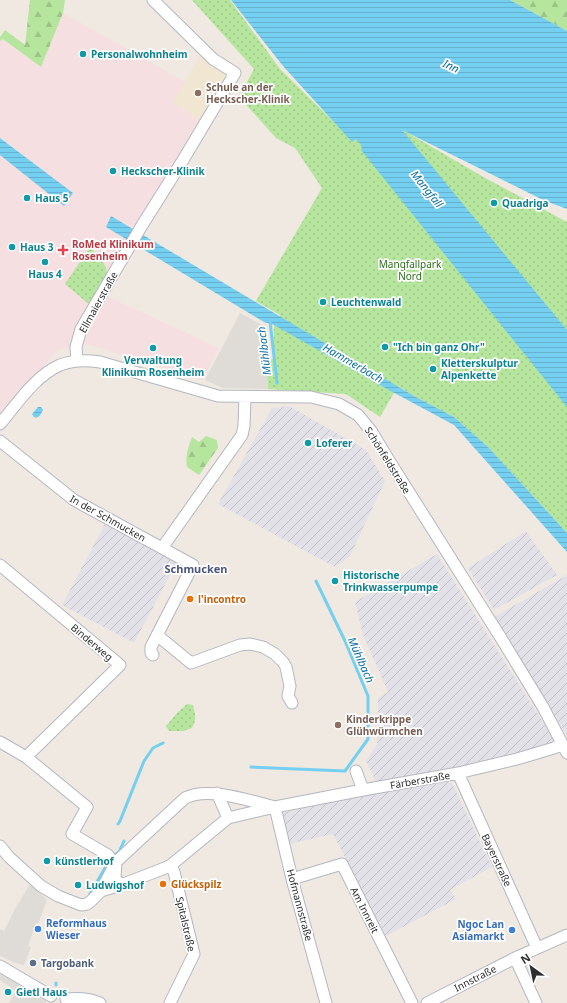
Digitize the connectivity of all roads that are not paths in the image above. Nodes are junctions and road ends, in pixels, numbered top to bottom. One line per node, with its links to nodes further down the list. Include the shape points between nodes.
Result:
1 (153, 0): 2 (street, Ellmaierstraße, via 213,60 235,73 81,330 76,347)
2 (77, 361): 3 (street, Schönfeldstraße, via 100,362 218,396); 4 (street, via 59,365 40,378)
3 (245, 397): 6 (street, via 242,435); 12 (street, Schönfeldstraße, via 311,397 339,404 367,425 501,638)
4 (0, 424)
5 (0, 441): 6 (street, In der Schmucken, via 74,500)
6 (162, 548): 8 (street, In der Schmucken, via 193,565)
7 (0, 565): 13 (street, Binderweg, via 120,665)
8 (157, 635): 9 (street, In der Schmucken, via 151,647); 10 (street, via 191,663 240,645 263,647 275,654 286,667 290,686 288,696)
9 (153, 655)
10 (292, 702)
11 (0, 742): 13 (street)
12 (565, 749): 15 (street, Färberstraße, via 554,748)
13 (26, 757): 21 (street, via 87,807 72,834)
14 (356, 771): 16 (street)
15 (458, 773): 16 (street, Färberstraße); 28 (street, Bayerstraße)
16 (363, 790): 18 (street, Färberstraße)
17 (217, 793): 18 (street, Färberstraße); 19 (street); 21 (street, Färberstraße, via 191,795 185,798)
18 (275, 807): 19 (street, Färberstraße); 24 (street, Hofmannstraße)
19 (228, 818): 23 (street, Färberstraße)
20 (0, 846): 22 (street)
21 (112, 859): 25 (street, via 115,878); 26 (street, Färberstraße)
22 (5, 860): 26 (street, Färberstraße, via 41,886 74,903 87,904)
23 (171, 865): 25 (street, Färberstraße); 34 (street, Spitalstraße, via 194,954)
24 (292, 879): 35 (street, Hofmannstraße); 36 (street, Am Innreit, via 342,864)
25 (121, 885): 26 (street, Färberstraße)
26 (101, 891)
27 (567, 935): 28 (street, Innstraße)
28 (537, 948): 29 (street, Innstraße)
29 (515, 958): 37 (street, Innstraße); 38 (street)
30 (0, 966): 31 (street)
31 (50, 1000): 32 (street, via 53,994 59,993)
32 (66, 1001): 33 (street, via 84,998)
33 (100, 1003)
34 (170, 1003)
35 (326, 1003)
36 (412, 1003)
37 (427, 1003)
38 (536, 1003)

